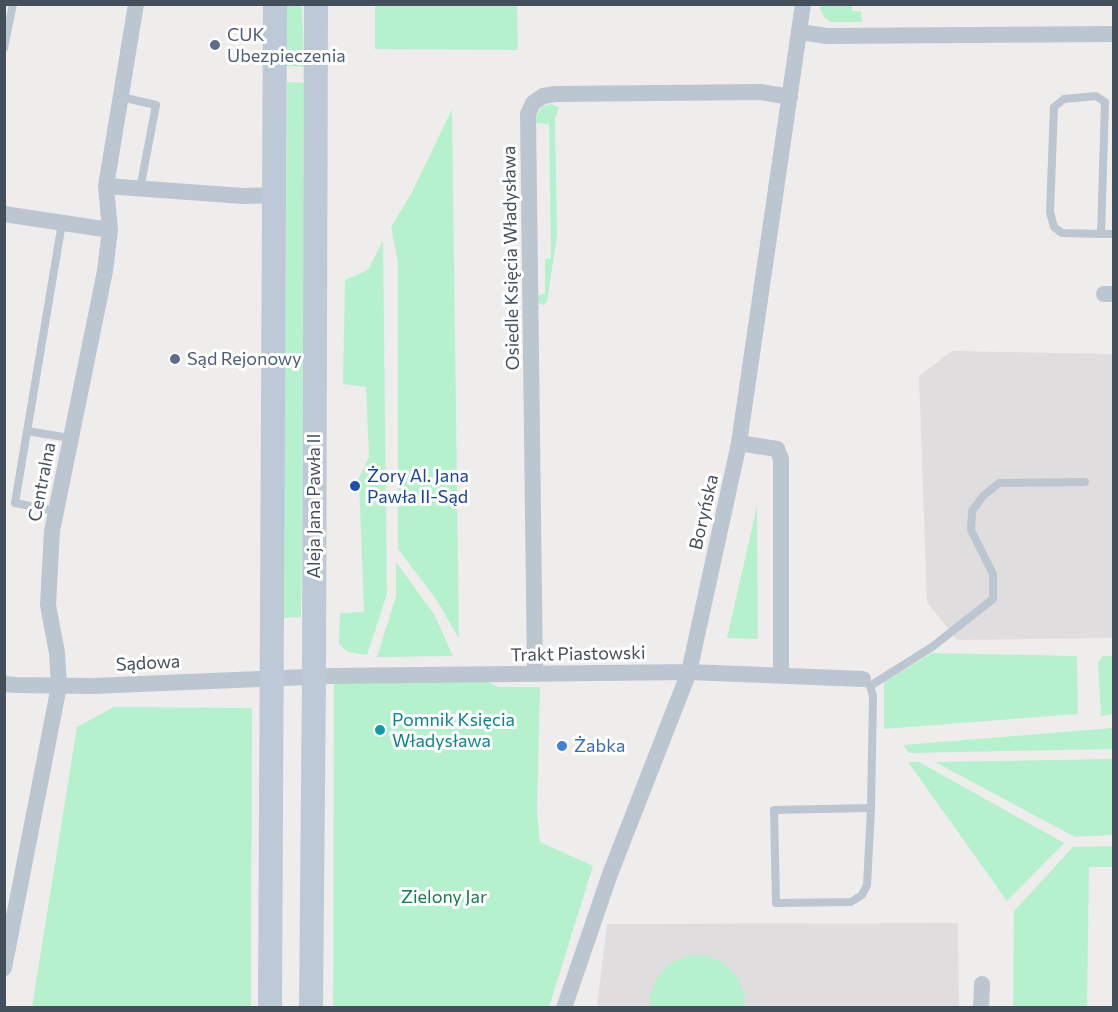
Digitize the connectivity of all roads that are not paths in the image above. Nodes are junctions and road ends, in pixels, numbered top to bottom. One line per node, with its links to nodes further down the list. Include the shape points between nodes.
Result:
1 (13, 4): 8 (lane)
2 (136, 4): 9 (street, Centralna)
3 (274, 4): 13 (street, Aleja Jana Pawła II)
4 (316, 4): 27 (street, Aleja Jana Pawła II)
5 (803, 4): 6 (street, Boryńska)
6 (800, 32): 7 (street, via 827,36); 10 (street, Boryńska)
7 (1113, 34)
8 (4, 48)
9 (121, 97): 11 (street, Centralna); 12 (lane, via 156,105)
10 (790, 97): 21 (street, Boryńska); 25 (street, Osiedle Księcia Władysława, via 761,92 555,94 533,103 528,114)
11 (106, 186): 12 (street); 16 (street, Centralna)
12 (140, 189): 13 (street)
13 (275, 195): 27 (street, Aleja Jana Pawła II)
14 (4, 214): 15 (street)
15 (62, 223): 16 (street); 19 (lane)
16 (110, 230): 20 (street, Centralna)
17 (1101, 234): 17 (lane, via 1062,233 1054,228 1050,212 1054,107 1064,99 1096,96 1105,102); 18 (lane)
18 (1113, 234)
19 (27, 431): 20 (lane); 23 (lane, via 15,503)
20 (70, 438): 23 (street, Centralna)
21 (739, 443): 24 (street, Boryńska); 26 (street, via 777,448 781,459)
22 (1085, 482): 28 (lane, via 999,483 983,496 972,511 971,530 993,574 993,599 932,647)
23 (56, 511): 30 (street, Centralna, via 48,605 57,653)
24 (689, 672): 25 (street, Trakt Piastowski); 26 (street, Trakt Piastowski); 36 (street, Boryńska, via 610,874)
25 (535, 674): 27 (street, Trakt Piastowski)
26 (781, 675): 28 (street, Trakt Piastowski)
27 (293, 678): 30 (street, Sądowa); 34 (street, Aleja Jana Pawła II); 35 (street, Aleja Jana Pawła II)
28 (867, 682): 31 (lane, via 873,696)
29 (4, 684): 30 (street, Sądowa)
30 (58, 686): 32 (street, Centralna)
31 (871, 808): 31 (lane, via 774,810 776,903 851,902 862,895 867,885)
32 (4, 968)
33 (982, 984): 37 (street)
34 (270, 1008)
35 (311, 1008)
36 (564, 1008)
37 (981, 1008)

